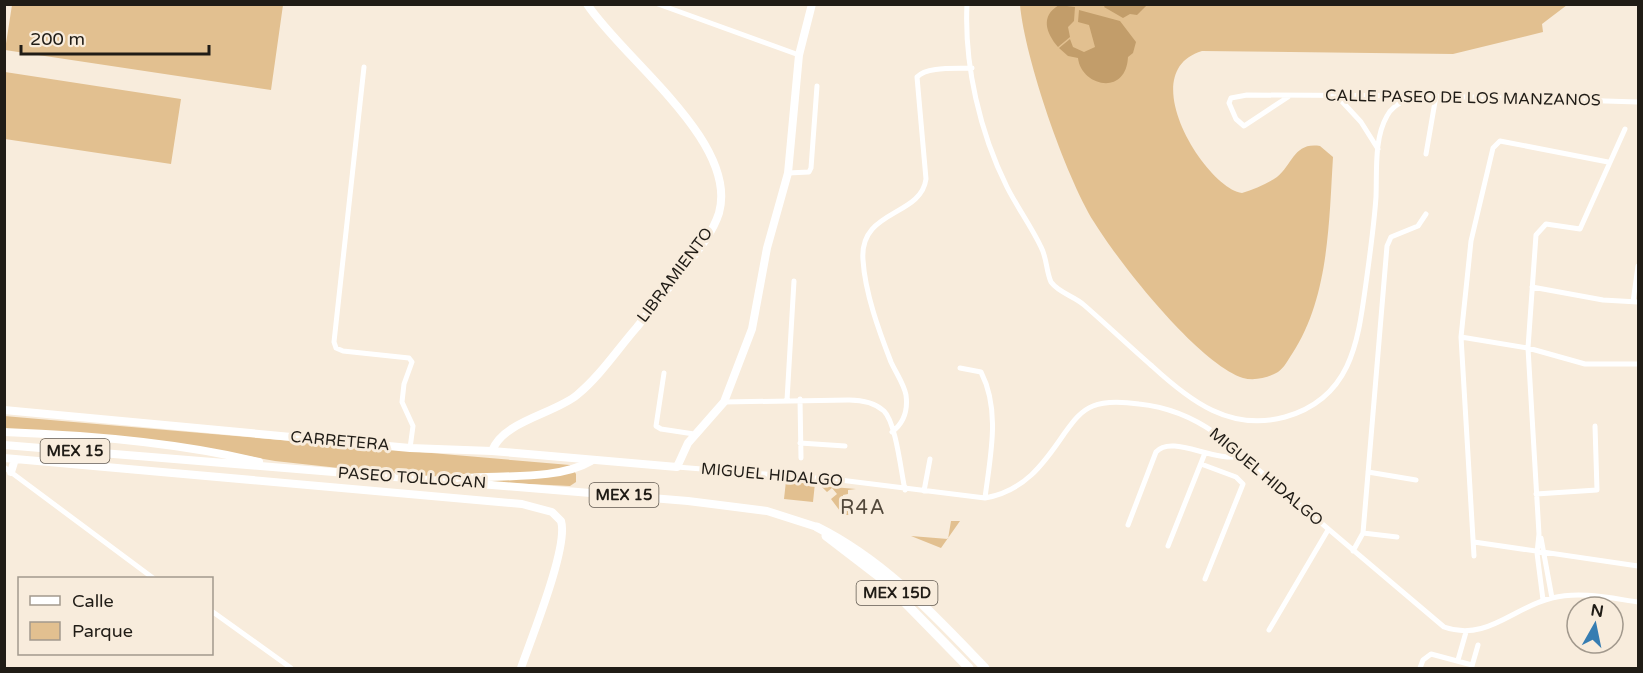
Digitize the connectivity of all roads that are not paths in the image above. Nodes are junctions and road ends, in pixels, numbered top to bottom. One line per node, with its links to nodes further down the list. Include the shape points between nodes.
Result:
1 (587, 4): 42 (main road, LIBRAMIENTO, via 712,154 721,182 719,211 704,242 592,381 564,405 529,418 496,440)
2 (658, 4): 5 (street)
3 (812, 4): 5 (main road)
4 (967, 4): 7 (street, via 966,30)
5 (799, 55): 18 (main road)
6 (364, 67): 41 (street, via 334,342 343,351 410,358 402,402 412,426)
7 (972, 68): 15 (street, via 991,147 1007,186 1042,247 1051,282 1083,304 1179,391 1212,412 1236,420 1267,420 1301,411 1338,381 1350,361 1358,338 1375,218); 36 (street, via 933,70 917,77 924,187 915,198 874,225 864,242 863,261 870,293 906,395 904,418)
8 (818, 86): 18 (street, via 811,168)
9 (1336, 96): 10 (street, CALLE PASEO DE LOS MANZANOS); 12 (street, CALLE PASEO DE LOS MANZANOS); 15 (street, via 1361,122)
10 (1411, 96): 11 (street, CALLE PASEO DE LOS MANZANOS); 15 (street, via 1388,114)
11 (1436, 96): 13 (street, CALLE PASEO DE LOS MANZANOS); 16 (street)
12 (1288, 97): 12 (street, CALLE PASEO DE LOS MANZANOS, via 1236,96 1229,103 1244,126)
13 (1638, 102)
14 (1625, 129): 17 (street)
15 (1378, 149)
16 (1426, 154)
17 (1608, 162): 22 (street, via 1580,229 1546,224 1538,230); 24 (street, via 1500,141 1493,148 1478,207)
18 (788, 173): 31 (main road, via 767,248 752,329)
19 (1426, 214): 54 (street, via 1418,226 1391,237 1387,246)
20 (1638, 266): 23 (street)
21 (794, 281): 30 (street)
22 (1532, 287): 23 (street); 25 (street)
23 (1636, 302)
24 (1461, 337): 25 (street); 67 (street)
25 (1528, 348): 26 (street, via 1585,364); 59 (street)
26 (1638, 364)
27 (960, 368): 60 (street, via 981,372 985,381 994,436)
28 (664, 373): 37 (street, via 656,426)
29 (800, 399): 30 (street); 36 (street, via 865,400 885,412); 38 (street)
30 (787, 400): 31 (street)
31 (724, 402): 37 (main road)
32 (6, 411): 41 (main road, CARRETERA)
33 (4, 426): 35 (main road)
34 (1595, 426): 59 (street, via 1597,490)
35 (9, 432): 52 (highway, via 162,445 225,454)
36 (892, 432): 57 (street)
37 (694, 434): 51 (main road, via 681,452)
38 (801, 443): 40 (street); 46 (street)
39 (4, 445): 52 (highway, PASEO TOLLOCAN / MEX 15)
40 (845, 446)
41 (410, 448): 42 (main road, CARRETERA)
42 (492, 451): 49 (main road, CARRETERA)
43 (1205, 453): 44 (street, via 1228,459); 50 (street); 61 (street, via 1170,444 1161,447)
44 (1242, 456): 60 (street, MIGUEL HIDALGO, via 1203,424 1175,411 1129,403 1096,404 1074,421 1037,472 1011,491); 63 (street, MIGUEL HIDALGO)
45 (4, 458): 47 (main road)
46 (801, 458)
47 (15, 459): 53 (main road); 86 (main road, via 522,504 552,512 563,525 561,543)
48 (930, 459): 58 (street)
49 (591, 461): 51 (main road, CARRETERA); 55 (highway, via 562,472)
50 (1200, 464): 68 (street); 75 (street, via 1236,477 1243,484)
51 (677, 467): 57 (street, MIGUEL HIDALGO, via 840,480)
52 (280, 468): 55 (highway, PASEO TOLLOCAN / MEX 15)
53 (8, 470): 74 (street)
54 (1368, 472): 56 (street); 64 (street)
55 (429, 480): 62 (highway, PASEO TOLLOCAN / MEX 15, via 748,508)
56 (1416, 480)
57 (905, 490): 58 (street, MIGUEL HIDALGO)
58 (924, 491): 60 (street, MIGUEL HIDALGO)
59 (1536, 494): 65 (street)
60 (985, 498)
61 (1128, 525)
62 (817, 528): 87 (highway, MEX 15D, via 882,579); 88 (highway, MEX 15, via 860,551 902,583)
63 (1328, 530): 69 (street, MIGUEL HIDALGO); 80 (street)
64 (1363, 533): 66 (street); 69 (street)
65 (1539, 534): 70 (street); 71 (street)
66 (1397, 537)
67 (1474, 542): 70 (street); 72 (street)
68 (1168, 546)
69 (1353, 551): 81 (street, MIGUEL HIDALGO, via 1444,627)
70 (1537, 553): 71 (street); 77 (street)
71 (1545, 554): 73 (street); 76 (street)
72 (1474, 556)
73 (1638, 566)
74 (150, 577)
75 (1205, 579)
76 (1552, 598): 77 (street); 78 (street, via 1568,595)
77 (1543, 600): 81 (street, via 1494,626)
78 (1638, 602)
79 (213, 612): 85 (street)
80 (1269, 630)
81 (1466, 632): 83 (street)
82 (1478, 645): 84 (street)
83 (1458, 660): 84 (street); 89 (street, via 1431,654)
84 (1472, 667)
85 (291, 669)
86 (522, 669)
87 (969, 669)
88 (985, 669)
89 (1420, 669)

